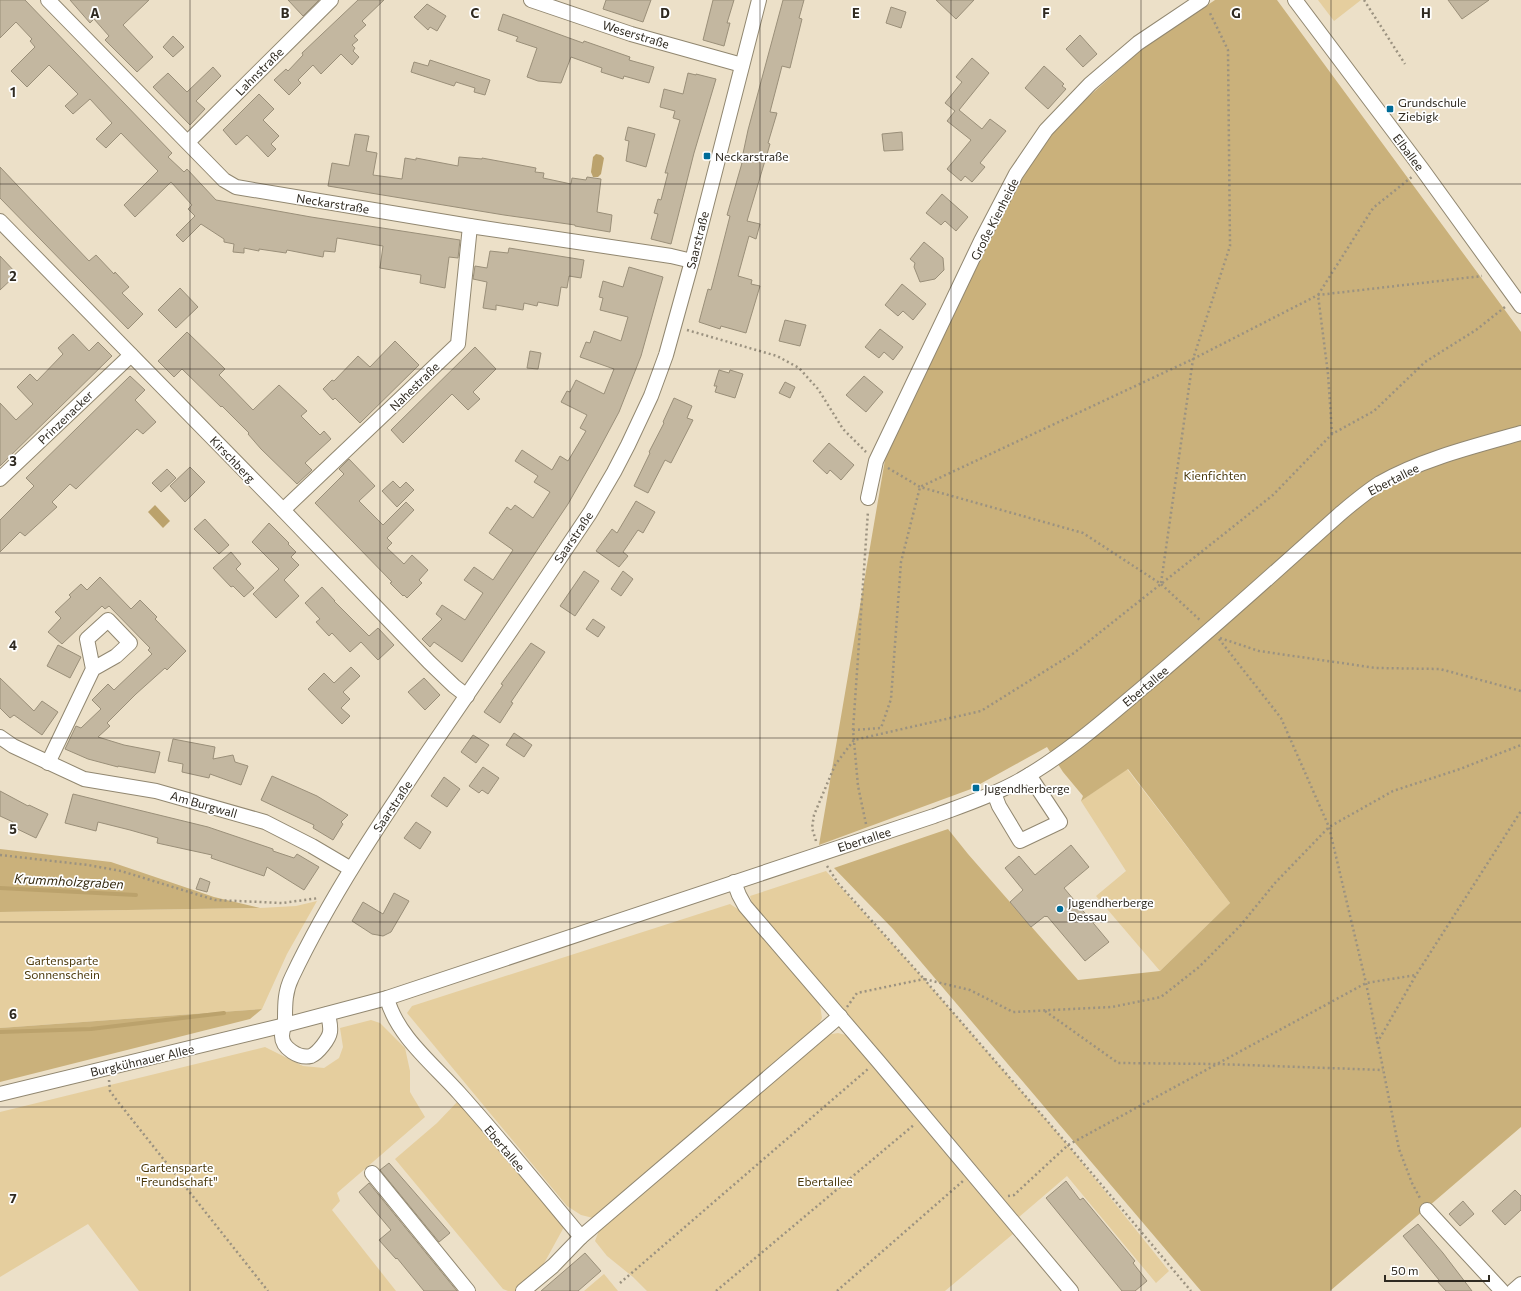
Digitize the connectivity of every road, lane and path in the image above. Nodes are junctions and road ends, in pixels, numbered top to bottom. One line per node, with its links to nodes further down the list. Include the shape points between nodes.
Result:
1 (48, 0): 10 (street, Neckarstraße)
2 (331, 0): 10 (street, Lahnstraße)
3 (531, 0): 9 (street, Weserstraße, via 631,34)
4 (759, 0): 9 (street, Saarstraße)
5 (1295, 0): 11 (street, Elballee)
6 (1364, 0): 8 (path)
7 (1204, 3): 20 (path, via 1228,50 1230,246); 23 (street, Große Kienheide, via 1132,48 1090,84 1046,130 1016,174 981,241)
8 (1405, 64)
9 (742, 65): 14 (street, Saarstraße)
10 (188, 142): 13 (street, Neckarstraße, via 224,180 236,187)
11 (1422, 169): 15 (street, Elballee); 16 (path, via 1373,208)
12 (0, 221): 19 (street, Kirschberg)
13 (470, 226): 14 (street, Neckarstraße); 27 (street, Nahestraße, via 458,344)
14 (692, 261): 18 (street, Saarstraße)
15 (1498, 274): 16 (path); 17 (street, Elballee)
16 (1318, 294): 20 (path); 22 (path)
17 (1518, 302): 22 (path, via 1425,362 1374,411)
18 (674, 326): 23 (path, via 777,356 799,368 818,389 843,429); 33 (street, Saarstraße, via 651,396 614,472 590,513)
19 (131, 354): 24 (street, Prinzenacker); 27 (street, Kirschberg)
20 (1193, 359): 25 (path); 28 (path)
21 (1521, 433): 30 (street, Ebertallee, via 1426,462 1375,486 1340,513)
22 (1332, 434): 28 (path, via 1273,495)
23 (876, 461): 25 (path); 26 (street, Große Kienheide)
24 (0, 479)
25 (920, 487): 28 (path, via 1083,533); 34 (path, via 901,562 892,699 881,728)
26 (868, 498): 34 (path)
27 (283, 510): 33 (street, Kirschberg, via 429,662)
28 (1161, 584): 30 (path); 36 (path, via 1074,653 981,711)
29 (1225, 633): 30 (path)
30 (1214, 637): 32 (path, via 1259,651 1376,668 1440,669); 39 (street, Ebertallee, via 1058,756); 42 (path, via 1281,718)
31 (93, 669): 38 (street)
32 (1521, 691)
33 (467, 696): 47 (street, Saarstraße)
34 (853, 730): 36 (path)
35 (0, 736): 38 (street, Am Burgwall, via 13,746)
36 (854, 740): 43 (path, via 858,786); 45 (path, via 835,765 814,815 812,828)
37 (1521, 745): 42 (path, via 1393,791)
38 (48, 763): 47 (street, Am Burgwall, via 84,779 156,791 265,822 292,834)
39 (1029, 775): 40 (street, Ebertallee); 40 (street, via 1060,822 1020,842)
40 (994, 793): 43 (street, Ebertallee)
41 (1521, 811): 50 (path)
42 (1329, 827): 52 (path); 54 (path, via 1275,883 1235,931 1199,967 1161,997 1112,1007)
43 (870, 837): 45 (street, Ebertallee)
44 (0, 855): 49 (path, via 121,871 215,900 282,903 319,897)
45 (824, 860): 46 (path); 48 (street, Ebertallee); 51 (path, via 838,883)
46 (833, 864)
47 (351, 869): 49 (street, Saarstraße)
48 (734, 882): 53 (street, Ebertallee); 56 (street, via 745,906)
49 (331, 902): 57 (street, Saarstraße, via 289,983 285,999)
50 (1416, 975): 52 (path); 58 (path)
51 (924, 979): 54 (path, via 970,990 1013,1012); 56 (path, via 858,993); 65 (path)
52 (1366, 983): 58 (path); 60 (path)
53 (387, 998): 55 (street, Ebertallee); 70 (street, Ebertallee, via 399,1026)
54 (1045, 1011): 60 (path, via 1118,1063)
55 (328, 1014): 57 (street, Ebertallee); 57 (street, Saarstraße, via 329,1036 310,1056 294,1053 286,1046 282,1036)
56 (840, 1016): 59 (street); 70 (street)
57 (285, 1026): 62 (street, Burgkühnauer Allee)
58 (1377, 1043): 61 (path)
59 (878, 1061): 64 (street); 71 (path)
60 (1217, 1064): 61 (path); 65 (path)
61 (1383, 1070): 69 (path, via 1399,1149 1412,1183)
62 (110, 1075): 63 (street, Burgkühnauer Allee); 73 (path, via 110,1091 115,1098)
63 (0, 1094)
64 (925, 1116): 67 (street); 76 (path)
65 (1068, 1144): 68 (path, via 1014,1195); 79 (path)
66 (372, 1173): 74 (street)
67 (972, 1173): 68 (street); 77 (path)
68 (995, 1201): 78 (street)
69 (1427, 1210): 80 (street)
70 (581, 1237): 75 (street)
71 (620, 1283)
72 (1521, 1284): 81 (street)
73 (268, 1291)
74 (468, 1291)
75 (524, 1291)
76 (716, 1291)
77 (837, 1291)
78 (1071, 1291)
79 (1191, 1291)
80 (1502, 1291)
81 (1513, 1291)

